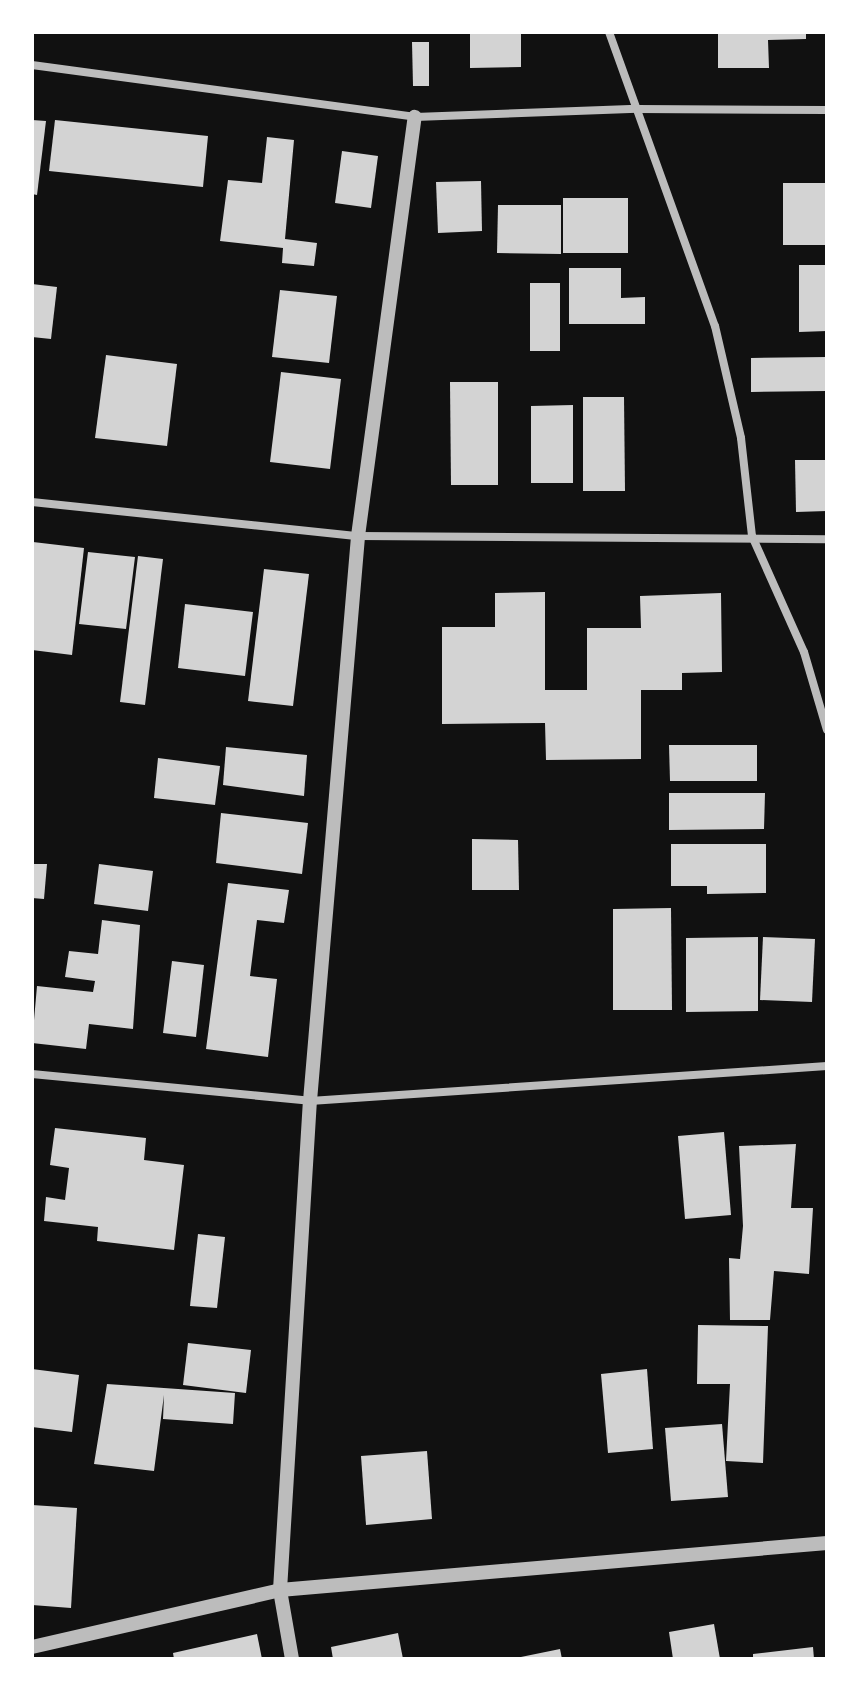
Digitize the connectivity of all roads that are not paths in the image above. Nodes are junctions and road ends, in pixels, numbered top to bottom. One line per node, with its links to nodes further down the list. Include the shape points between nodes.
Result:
1 (609, 32): 3 (street)
2 (32, 65): 5 (street)
3 (637, 109): 4 (street); 5 (street); 8 (street, via 715,326 741,438)
4 (827, 110)
5 (415, 117): 7 (street)
6 (32, 502): 7 (street)
7 (358, 536): 8 (street); 13 (street)
8 (752, 536): 9 (street); 10 (street, via 804,652)
9 (827, 539)
10 (827, 730)
11 (827, 1066): 13 (street)
12 (32, 1074): 13 (street)
13 (310, 1101): 15 (street)
14 (827, 1543): 15 (street)
15 (280, 1590): 16 (street); 17 (street)
16 (32, 1647)
17 (292, 1659)

